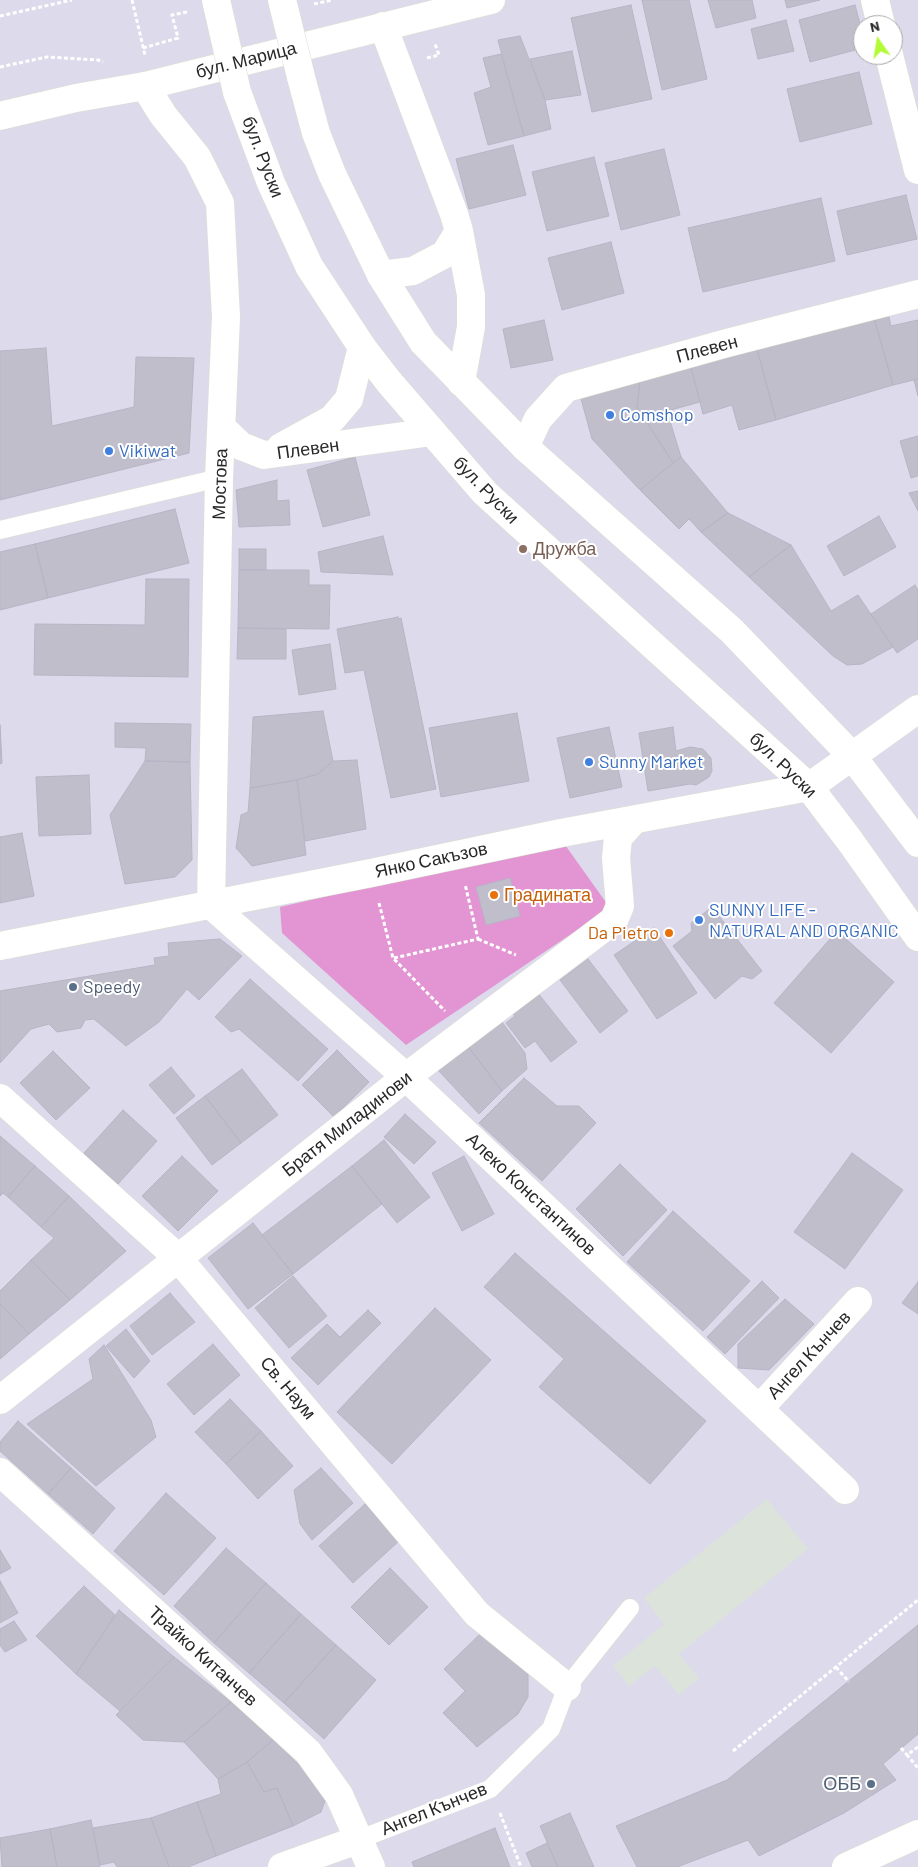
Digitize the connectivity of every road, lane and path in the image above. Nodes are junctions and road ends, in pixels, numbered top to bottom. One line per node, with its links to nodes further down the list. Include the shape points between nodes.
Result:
1 (72, 0): 11 (path)
2 (132, 0): 9 (path, via 143,48 178,38 172,15)
3 (216, 0): 22 (street, бул. Руски, bridge, via 238,92 272,183 309,266)
4 (282, 0): 20 (street, bridge, via 316,133 332,174)
5 (332, 0): 8 (path)
6 (491, 0): 12 (street, бул. Марица)
7 (875, 0): 10 (street)
8 (313, 4)
9 (190, 11)
10 (879, 15)
11 (0, 16)
12 (383, 26): 16 (street, бул. Марица); 19 (street)
13 (107, 64): 15 (path, via 98,60 46,57)
14 (892, 65): 18 (street)
15 (0, 67)
16 (145, 86): 17 (street, бул. Марица); 24 (street, Мостова, via 196,157 220,203 226,316)
17 (0, 116)
18 (918, 170)
19 (458, 231): 20 (street, via 445,254 414,271); 23 (street, via 471,295 471,327)
20 (381, 275): 23 (street, via 424,342)
21 (918, 294): 26 (street, Плевен, via 566,388 538,419)
22 (362, 347): 25 (street, бул. Руски); 27 (street, via 350,399 332,419)
23 (461, 382): 26 (street)
24 (222, 428): 27 (street, Плевен, via 241,446); 28 (street, Мостова)
25 (432, 432): 27 (street, Плевен); 32 (street, бул. Руски, via 484,493)
26 (525, 447): 31 (street, via 732,631)
27 (264, 455)
28 (219, 478): 29 (lane); 37 (street, Мостова)
29 (0, 530)
30 (918, 709): 31 (street, Янко Сакъзов)
31 (852, 756): 32 (street, Янко Сакъзов); 34 (street)
32 (809, 787): 33 (street, Янко Сакъзов); 38 (street, бул. Руски)
33 (634, 820): 35 (street, Янко Сакъзов); 42 (street, Братя Миладинови, via 618,838 616,858 620,906 614,920)
34 (918, 843)
35 (458, 854): 36 (street, Янко Сакъзов); 39 (path)
36 (371, 873): 37 (street, Янко Сакъзов); 41 (path)
37 (211, 905): 40 (street, Янко Сакъзов); 44 (street, Алеко Константинов)
38 (918, 937)
39 (478, 939): 41 (path); 42 (path)
40 (0, 946)
41 (393, 958): 43 (path)
42 (550, 968): 43 (street, Братя Миладинови)
43 (466, 1032): 44 (street, Братя Миладинови)
44 (406, 1077): 46 (street, Братя Миладинови); 49 (street, Алеко Константинов)
45 (0, 1098): 46 (street, Св. Наум)
46 (177, 1257): 48 (street, Братя Миладинови); 56 (street, Св. Наум, via 477,1614)
47 (858, 1301): 49 (street, Ангел Кънчев)
48 (0, 1400)
49 (759, 1409): 51 (street, Алеко Константинов)
50 (0, 1472): 64 (street, Трайко Китанчев, via 308,1752 339,1795)
51 (845, 1490)
52 (918, 1600): 54 (path)
53 (630, 1608): 56 (lane, Ангел Кънчев)
54 (836, 1667): 55 (path); 59 (path)
55 (849, 1682)
56 (567, 1687): 62 (lane, Ангел Кънчев, via 551,1729)
57 (918, 1747): 60 (path)
58 (901, 1748): 60 (path)
59 (733, 1751)
60 (907, 1755): 61 (path)
61 (918, 1768)
62 (490, 1789): 64 (lane, Ангел Кънчев); 67 (path)
63 (918, 1834): 68 (street)
64 (360, 1838): 65 (street); 66 (street, Трайко Китанчев)
65 (282, 1867)
66 (372, 1867)
67 (522, 1867)
68 (846, 1867)

